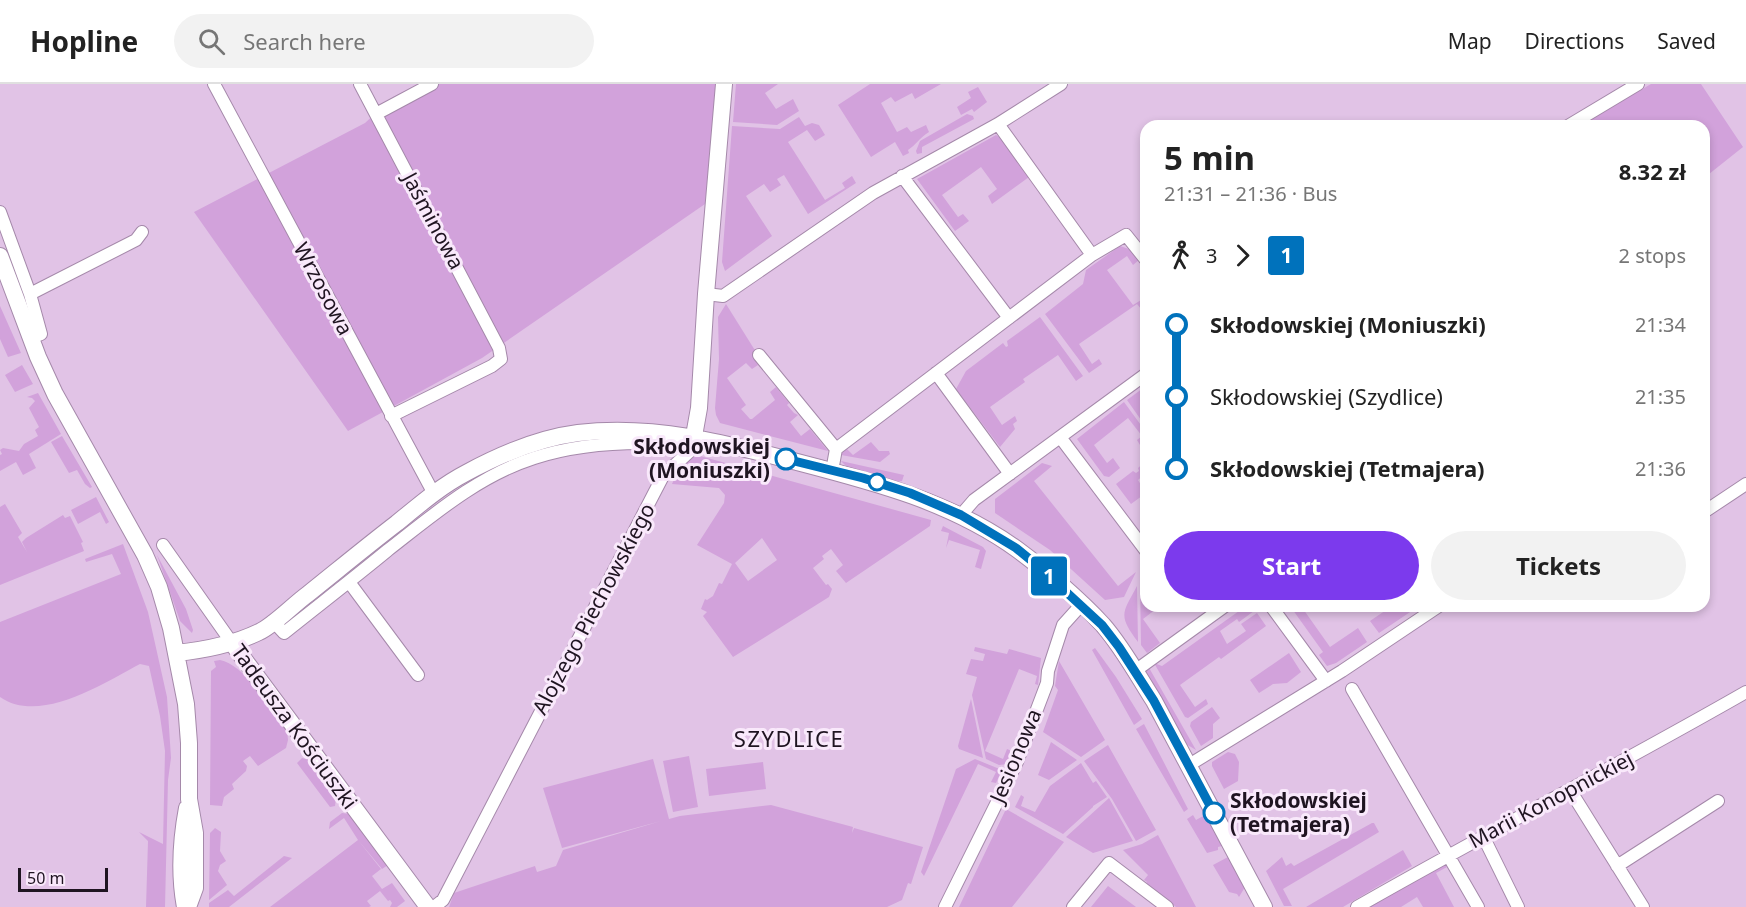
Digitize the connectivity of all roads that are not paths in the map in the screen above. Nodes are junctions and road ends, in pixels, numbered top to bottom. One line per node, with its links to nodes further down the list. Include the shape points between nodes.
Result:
1 (214, 84): 23 (street, Wrzosowa)
2 (360, 84): 7 (street, Jaśminowa)
3 (432, 84): 7 (street)
4 (724, 84): 17 (street, Alojzego Piechowskiego)
5 (1061, 84): 9 (street)
6 (1638, 84): 8 (street)
7 (376, 114): 23 (street, Jaśminowa, via 499,348 501,359)
8 (1578, 120)
9 (998, 124): 10 (street); 15 (street)
10 (902, 176): 17 (street, via 723,296); 18 (street)
11 (0, 212): 16 (street)
12 (142, 232): 16 (street, via 136,240)
13 (1140, 252): 15 (street, via 1126,235)
14 (0, 255): 19 (street)
15 (1092, 255): 18 (street)
16 (30, 294): 19 (street, via 41,334)
17 (706, 294): 24 (street, Alojzego Piechowskiego)
18 (1009, 318): 21 (street)
19 (30, 338): 44 (street, via 56,394 145,555 159,586)
20 (759, 355): 27 (street)
21 (936, 373): 27 (street); 30 (street)
22 (1140, 378): 25 (street)
23 (391, 416): 32 (street, Wrzosowa)
24 (694, 436): 28 (street, via 623,431 577,433 529,445); 29 (street); 58 (street, Alojzego Piechowskiego, via 690,451 663,476 443,900)
25 (1060, 437): 30 (street); 35 (street)
26 (642, 443): 28 (street, via 567,450)
27 (836, 448): 29 (street)
28 (490, 469): 32 (street, via 465,473); 37 (street)
29 (832, 471): 34 (street, via 910,493)
30 (1010, 474): 34 (street, via 974,500)
31 (1746, 484): 33 (street)
32 (434, 494): 42 (street)
33 (1710, 508)
34 (961, 515): 38 (street, via 1016,548)
35 (1140, 543)
36 (163, 545): 43 (street, Tadeusza Kościuszki)
37 (349, 582): 42 (street, via 284,633); 46 (street)
38 (1081, 604): 45 (street, via 1102,625); 59 (street, Jesionowa, via 1063,625 1047,683 1017,762)
39 (1217, 612): 45 (street)
40 (1275, 612): 47 (street)
41 (1430, 612): 47 (street)
42 (273, 621): 43 (street, via 260,632)
43 (232, 643): 44 (street); 57 (street, Tadeusza Kościuszki)
44 (176, 652): 56 (street, via 186,704 189,799 195,833 195,888)
45 (1135, 671): 50 (street)
46 (418, 675)
47 (1326, 681): 50 (street)
48 (1352, 689): 54 (street)
49 (1746, 692): 51 (street, Marii Konopnickiej)
50 (1189, 765): 62 (street)
51 (1570, 790): 53 (street, Marii Konopnickiej); 55 (street)
52 (1718, 801): 55 (street)
53 (1483, 836): 54 (street, Marii Konopnickiej); 65 (street)
54 (1449, 854): 63 (street, Marii Konopnickiej); 64 (street)
55 (1617, 866): 66 (street)
56 (187, 907)
57 (428, 907)
58 (434, 907)
59 (945, 907)
60 (1073, 907): 61 (street, via 1109,863)
61 (1167, 907)
62 (1264, 907)
63 (1357, 907)
64 (1478, 907)
65 (1518, 907)
66 (1643, 907)

